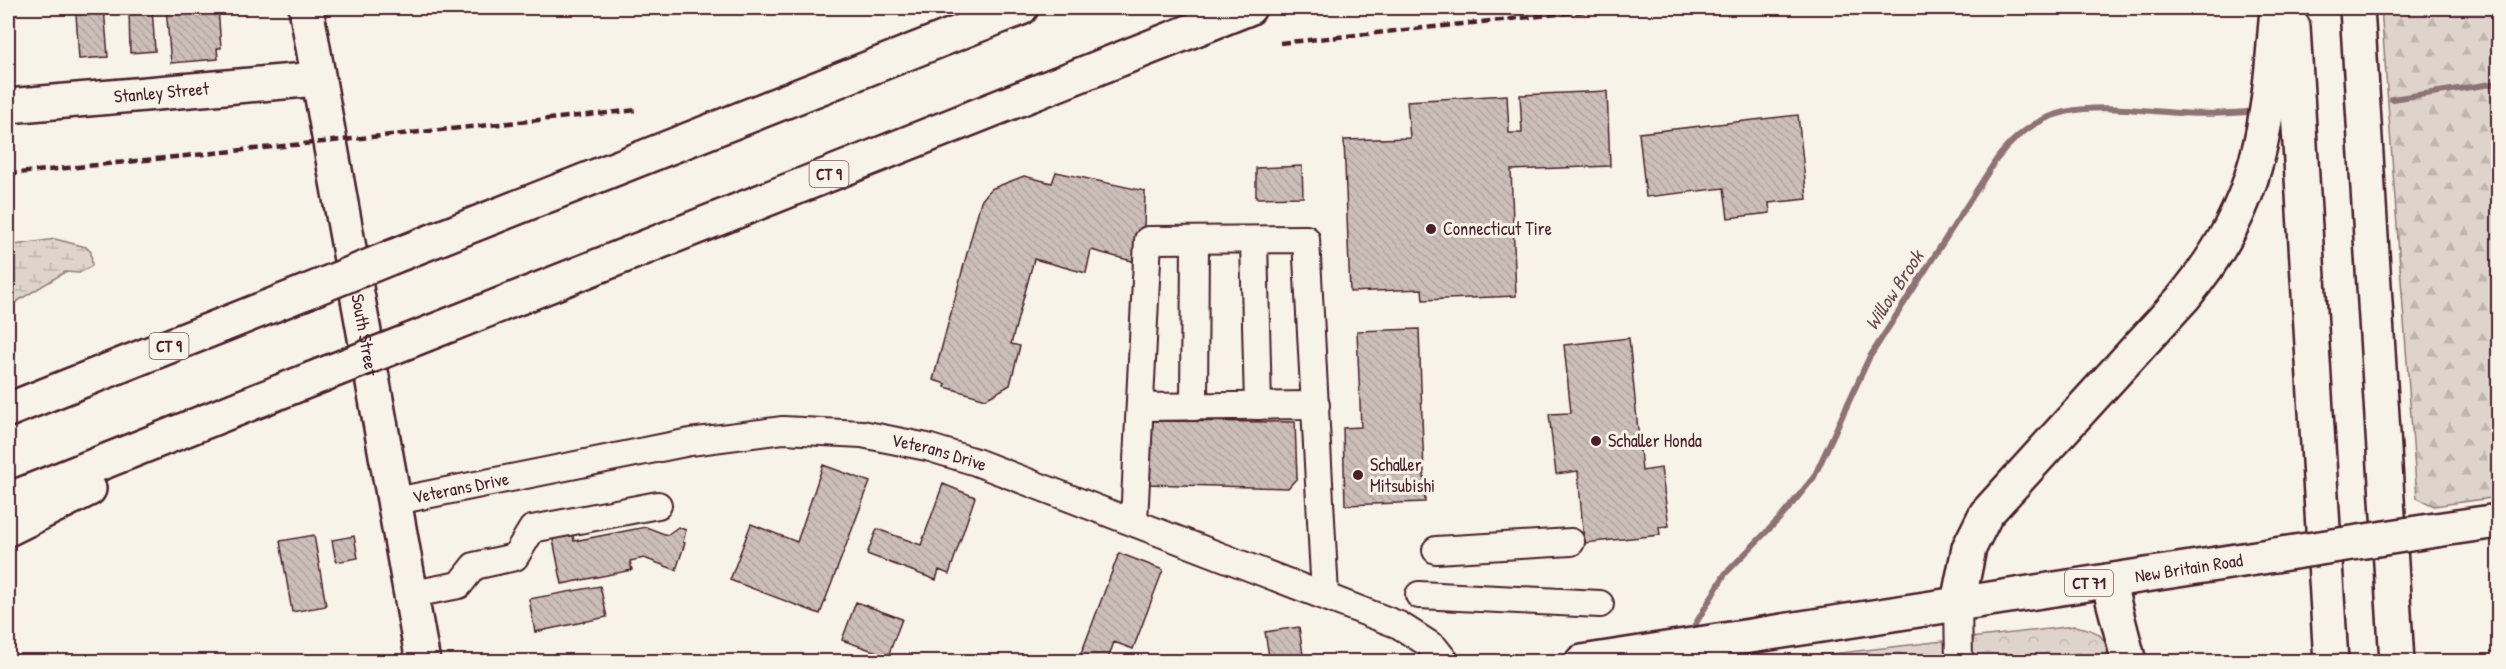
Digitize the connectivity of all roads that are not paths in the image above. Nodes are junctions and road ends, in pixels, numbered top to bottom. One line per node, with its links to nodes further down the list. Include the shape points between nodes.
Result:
1 (306, 8): 7 (main road, South Street)
2 (1021, 8): 15 (main road, CT 9, bridge)
3 (1249, 8): 16 (main road, CT 9, bridge)
4 (2277, 8): 29 (main road, via 2264,139 2248,190 2224,242 2184,297 1986,514 1969,548)
5 (2292, 8): 36 (main road)
6 (2357, 8): 37 (main road)
7 (317, 79): 8 (main road, Stanley Street); 18 (main road, South Street)
8 (8, 106)
9 (1195, 240): 10 (street); 12 (street); 14 (street, via 1148,240)
10 (1254, 241): 11 (street, via 1306,239); 13 (street)
11 (1316, 405): 13 (street); 27 (street)
12 (1194, 406): 13 (street); 14 (street)
13 (1258, 406)
14 (1141, 407): 20 (street)
15 (8, 410)
16 (186, 429): 17 (main road, CT 9); 22 (main road, via 121,473)
17 (8, 500)
18 (396, 501): 20 (street, Veterans Drive, via 726,436 783,430 825,431 927,447); 26 (main road, South Street)
19 (658, 506): 26 (street, via 532,529 515,557 474,566 459,585)
20 (1134, 521): 27 (street, Veterans Drive)
21 (2499, 521): 25 (main road, New Britain Road / CT 71, bridge)
22 (8, 529)
23 (1570, 542): 24 (street)
24 (1436, 549)
25 (2108, 580): 29 (main road, New Britain Road / CT 71); 35 (main road)
26 (412, 594): 31 (main road, South Street)
27 (1325, 595): 32 (street, Veterans Drive, via 1419,636)
28 (1419, 595): 30 (street)
29 (1958, 603): 33 (main road, New Britain Road / CT 71); 34 (street)
30 (1600, 604)
31 (423, 662)
32 (1446, 662)
33 (1582, 662)
34 (1959, 662)
35 (2129, 662)
36 (2331, 662)
37 (2397, 662)

